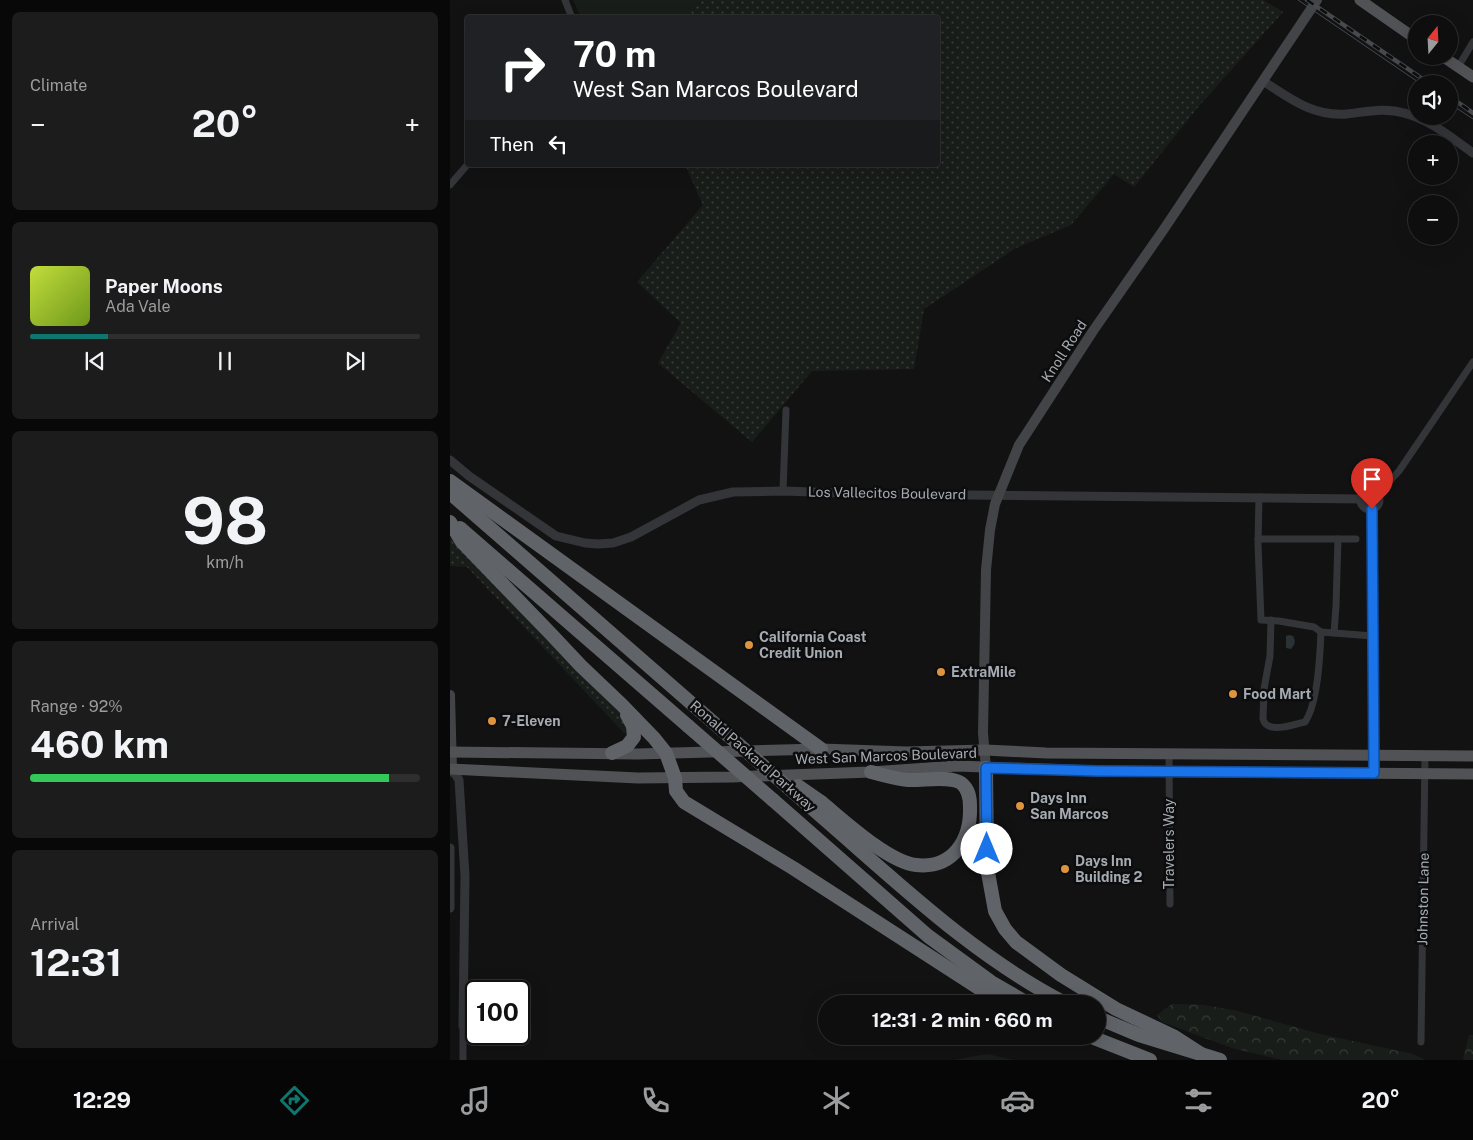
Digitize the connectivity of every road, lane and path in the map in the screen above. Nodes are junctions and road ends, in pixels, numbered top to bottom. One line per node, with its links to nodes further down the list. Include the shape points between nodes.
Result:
1 (564, 0): 4 (street)
2 (1317, 0): 10 (main road, Knoll Road)
3 (1360, 0): 5 (main road)
4 (571, 15)
5 (1408, 33)
6 (1473, 42): 8 (street)
7 (1455, 65): 8 (main road)
8 (1458, 67): 9 (main road)
9 (1473, 77)
10 (1263, 81): 11 (street, via 1302,106 1328,114 1380,109 1403,112 1439,130); 20 (main road, Knoll Road, via 1019,445)
11 (1473, 153)
12 (465, 167): 13 (street)
13 (450, 185)
14 (1473, 362): 21 (street, via 1400,471)
15 (786, 410): 18 (street)
16 (450, 460): 18 (street, Los Vallecitos Boulevard, via 556,536 585,543 613,542 631,537 698,500 716,495)
17 (450, 481): 35 (highway)
18 (783, 491): 20 (street, Los Vallecitos Boulevard)
19 (450, 493): 54 (highway, Ronald Packard Parkway, bridge, via 722,730)
20 (998, 494): 22 (street, Los Vallecitos Boulevard); 36 (main road, Knoll Road, via 986,570)
21 (1377, 495): 23 (street, via 1368,491); 24 (street, via 1378,505)
22 (1259, 497): 23 (street, Los Vallecitos Boulevard); 26 (street)
23 (1361, 499): 24 (street, via 1363,507)
24 (1372, 509): 32 (street)
25 (450, 521): 34 (highway, via 462,542); 59 (highway, Ronald Packard Parkway, bridge, via 928,936)
26 (1258, 539): 27 (street); 29 (street, via 1261,620)
27 (1338, 539): 28 (street); 31 (street)
28 (1356, 539)
29 (1271, 620): 30 (street, via 1314,627); 30 (street, via 1263,719 1268,727 1305,722 1312,713)
30 (1322, 632): 31 (street)
31 (1334, 633): 32 (street)
32 (1373, 636): 42 (street)
33 (450, 695): 37 (main road)
34 (622, 705): 38 (highway, via 633,726 634,737 627,746); 39 (highway)
35 (821, 749): 36 (main road, West San Marcos Boulevard); 39 (main road, West San Marcos Boulevard)
36 (984, 750): 40 (main road, West San Marcos Boulevard); 45 (main road, Knoll Road)
37 (451, 752): 38 (main road, West San Marcos Boulevard); 47 (main road)
38 (612, 753): 39 (main road, West San Marcos Boulevard)
39 (666, 753): 53 (highway)
40 (1071, 753): 41 (main road, West San Marcos Boulevard); 46 (main road, via 1041,762)
41 (1169, 753): 42 (main road, West San Marcos Boulevard); 48 (street, Travelers Way)
42 (1374, 756): 43 (main road, West San Marcos Boulevard); 50 (street)
43 (1425, 756): 44 (main road, West San Marcos Boulevard); 51 (street, Johnston Lane)
44 (1473, 756)
45 (986, 768): 46 (main road, West San Marcos Boulevard); 49 (main road, West San Marcos Boulevard, via 957,766); 65 (highway, via 987,867 995,910 1005,929 1016,942 1068,980)
46 (1038, 769): 48 (main road, West San Marcos Boulevard)
47 (451, 770): 53 (main road, West San Marcos Boulevard); 62 (street, via 459,780 465,876)
48 (1169, 771): 50 (main road, West San Marcos Boulevard); 56 (street, Travelers Way)
49 (871, 772): 53 (main road, West San Marcos Boulevard); 54 (highway, via 907,780 950,779 961,783 970,795 970,823 964,841 938,864 914,865 892,856)
50 (1374, 773): 51 (main road, West San Marcos Boulevard)
51 (1425, 774): 52 (main road, West San Marcos Boulevard); 63 (street, Johnston Lane)
52 (1473, 774)
53 (675, 778): 58 (highway, via 676,791 684,802)
54 (814, 803): 60 (highway, Ronald Packard Parkway, via 942,921 1015,974)
55 (450, 848): 57 (street)
56 (1170, 904)
57 (450, 908)
58 (992, 995)
59 (1013, 995)
60 (1051, 995)
61 (1106, 1022): 65 (highway)
62 (463, 1026): 66 (street)
63 (1421, 1042)
64 (1106, 1043): 67 (highway)
65 (1204, 1056): 68 (highway)
66 (463, 1060)
67 (1150, 1060)
68 (1220, 1060)

